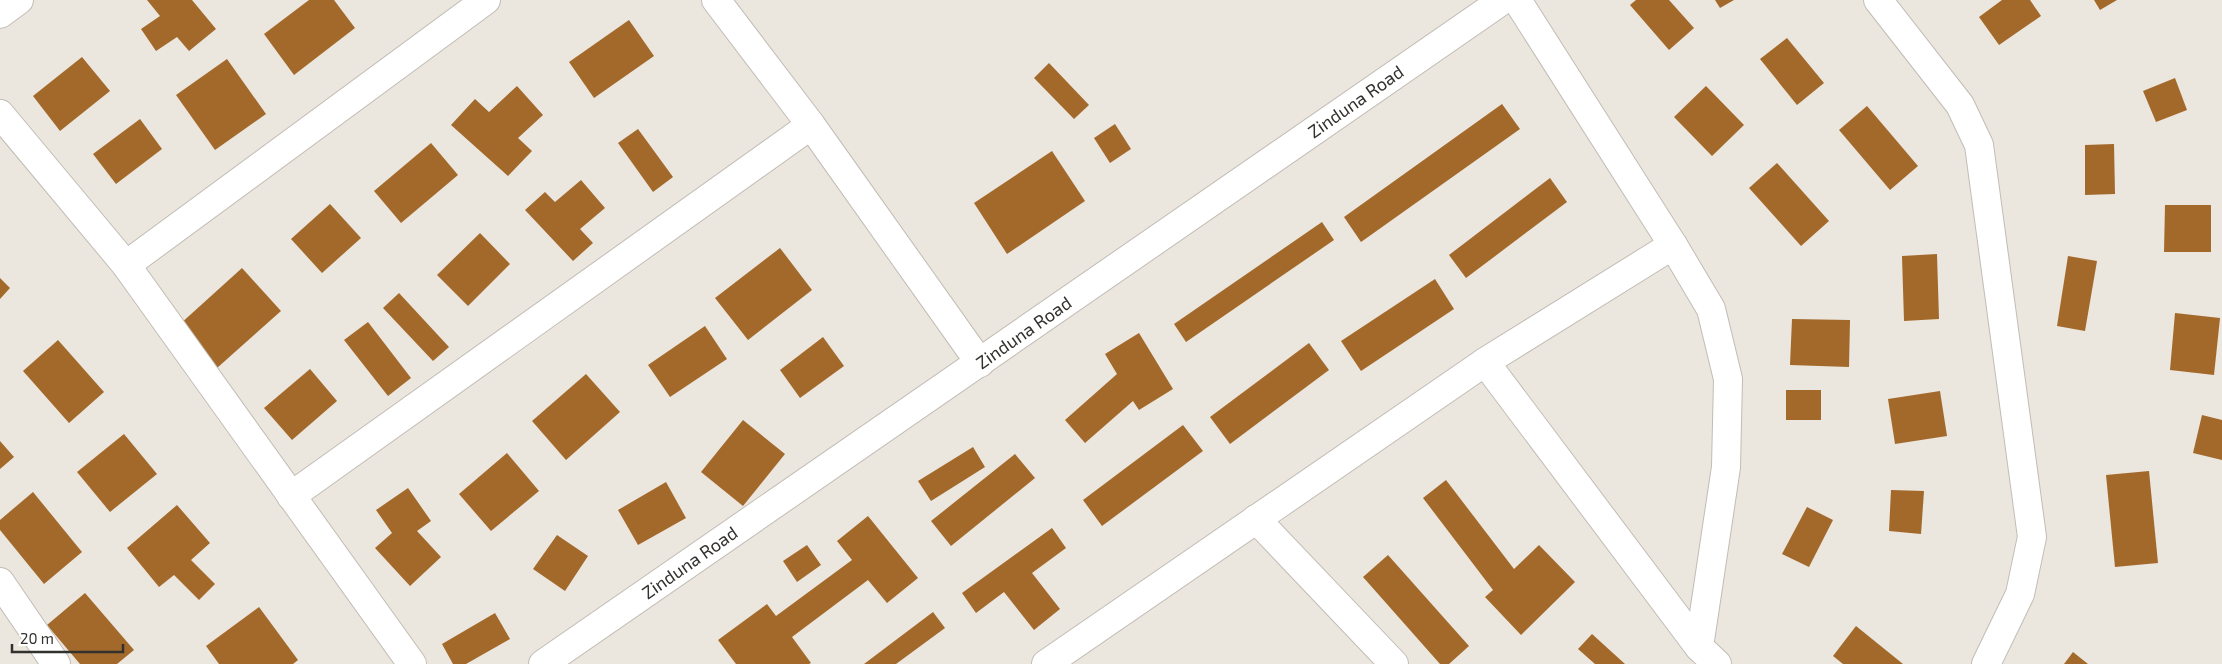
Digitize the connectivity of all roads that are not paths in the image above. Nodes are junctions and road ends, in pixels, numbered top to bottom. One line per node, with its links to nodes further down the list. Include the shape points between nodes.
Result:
1 (19, 0): 7 (street)
2 (486, 0): 11 (street)
3 (716, 0): 9 (street)
4 (1503, 0): 13 (street, Zinduna Road)
5 (1516, 0): 10 (street)
6 (1878, 0): 23 (street, via 1960,105 1979,145 2032,537 2020,594)
7 (0, 14)
8 (0, 114): 11 (street)
9 (811, 125): 13 (street); 14 (street)
10 (1673, 245): 12 (street); 17 (street, via 1711,309 1728,379 1726,467)
11 (126, 265): 14 (street)
12 (1485, 362): 15 (street); 17 (street)
13 (980, 363): 20 (street, Zinduna Road)
14 (291, 496): 19 (street)
15 (1256, 519): 21 (street); 22 (street)
16 (0, 582): 18 (street)
17 (1708, 655)
18 (56, 664)
19 (412, 664)
20 (543, 664)
21 (1046, 664)
22 (1394, 664)
23 (1986, 664)

